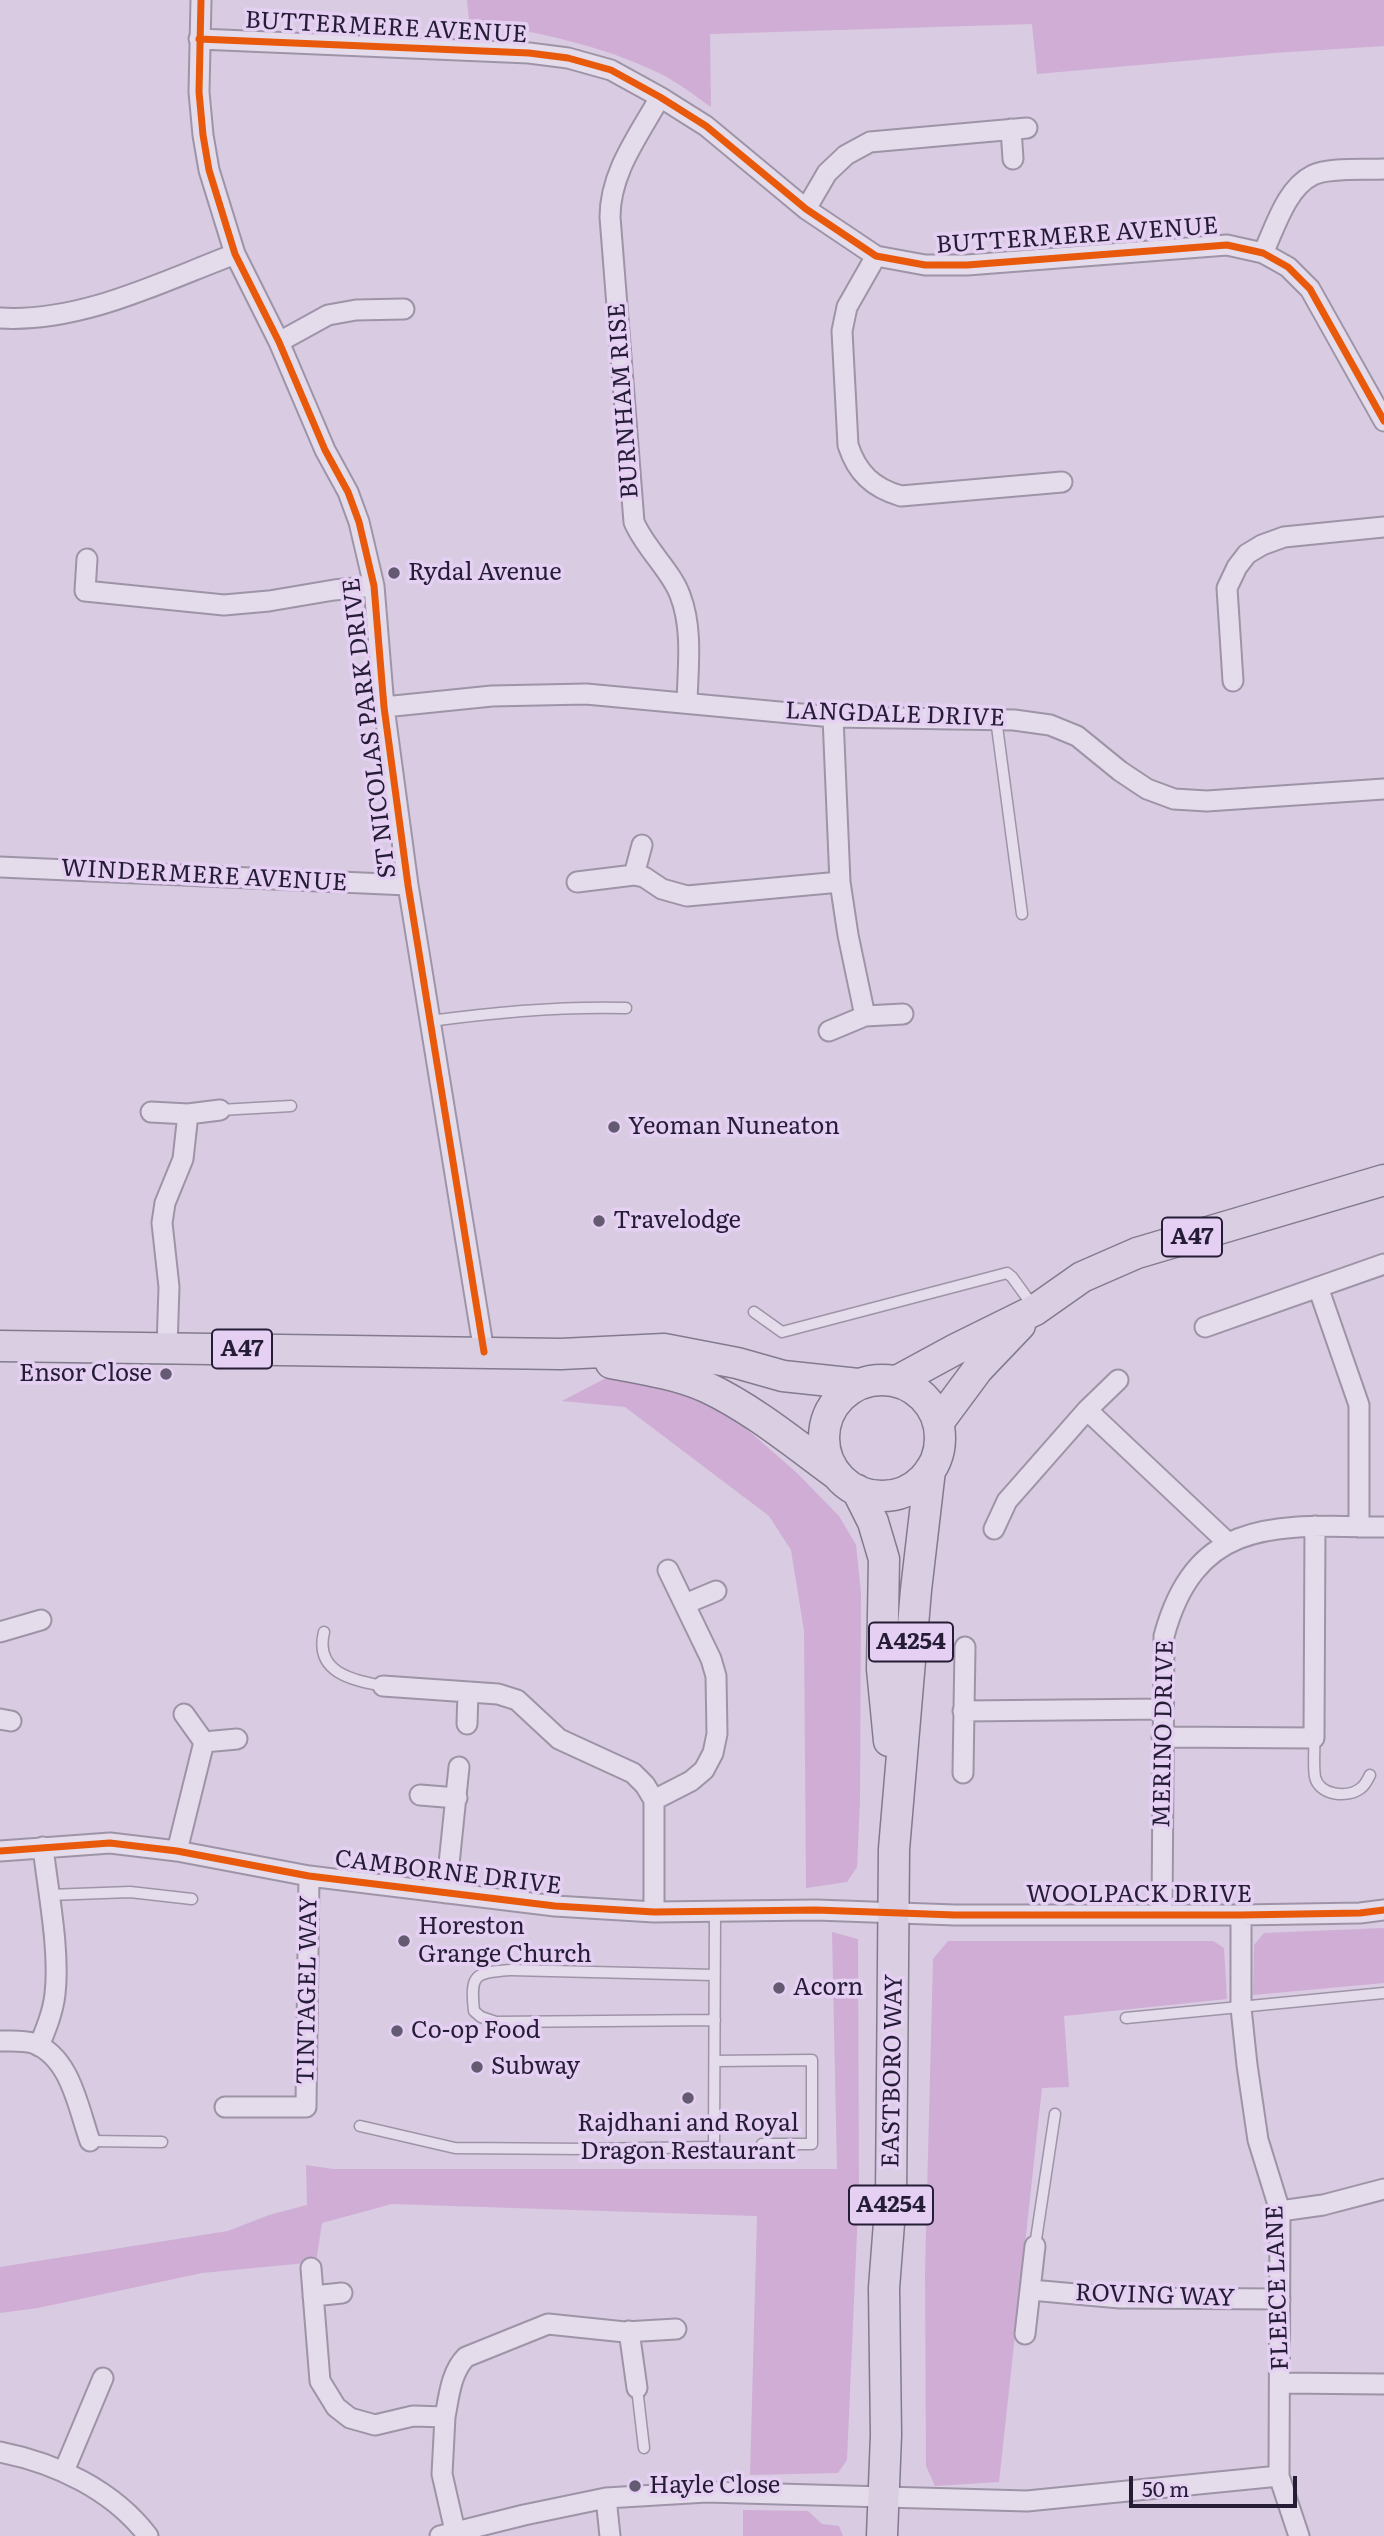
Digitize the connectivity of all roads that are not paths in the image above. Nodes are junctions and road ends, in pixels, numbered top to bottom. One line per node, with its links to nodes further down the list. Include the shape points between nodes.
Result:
1 (201, 0): 2 (street, ST NICOLAS PARK DRIVE)
2 (199, 39): 3 (street, BUTTERMERE AVENUE, via 529,53 611,69); 8 (street, ST NICOLAS PARK DRIVE, via 203,135)
3 (660, 97): 6 (street, BUTTERMERE AVENUE, via 706,126); 19 (street, BURNHAM RISE, via 623,162 613,188 610,217 634,522 680,593 688,631)
4 (1013, 159): 6 (street, via 1019,129 870,142 827,173)
5 (1384, 169): 7 (street, via 1325,172 1301,183)
6 (806, 209): 9 (street, BUTTERMERE AVENUE)
7 (1263, 253): 9 (street, BUTTERMERE AVENUE, via 1227,245 967,265 925,265); 13 (street, BUTTERMERE AVENUE, via 1288,267 1310,289)
8 (235, 254): 11 (street, via 108,302 63,314); 12 (street, ST NICOLAS PARK DRIVE)
9 (876, 256): 14 (street, via 847,307 842,331 848,445 862,475 901,496)
10 (404, 309): 12 (street, via 328,315)
11 (0, 318)
12 (279, 342): 17 (street, ST NICOLAS PARK DRIVE, via 348,492)
13 (1384, 421)
14 (1062, 482)
15 (1384, 527): 18 (street, via 1284,537 1247,554 1227,588)
16 (87, 559): 17 (street, via 85,591 224,605)
17 (374, 586): 20 (street, ST NICOLAS PARK DRIVE)
18 (1233, 681)
19 (687, 702): 20 (street, LANGDALE DRIVE, via 586,694 492,696); 21 (street, LANGDALE DRIVE)
20 (384, 707): 29 (street, ST NICOLAS PARK DRIVE)
21 (833, 716): 22 (street, LANGDALE DRIVE); 28 (street)
22 (996, 719): 23 (street, LANGDALE DRIVE, via 1050,725 1077,736 1119,771 1174,799 1208,801); 30 (lane)
23 (1384, 789)
24 (642, 845): 26 (street)
25 (0, 867): 29 (street, WINDERMERE AVENUE)
26 (634, 875): 27 (street); 28 (street, via 687,896)
27 (577, 882)
28 (840, 882): 33 (street)
29 (408, 885): 34 (street, ST NICOLAS PARK DRIVE)
30 (1022, 914)
31 (626, 1008): 34 (lane, via 524,1009)
32 (903, 1014): 33 (street)
33 (865, 1017): 35 (street)
34 (430, 1021): 48 (street, ST NICOLAS PARK DRIVE)
35 (829, 1031)
36 (291, 1106): 37 (lane)
37 (220, 1110): 39 (street)
38 (151, 1112): 39 (street)
39 (188, 1114): 47 (street, via 183,1159 162,1223 169,1287)
40 (1372, 1184): 43 (main road, A47, via 1137,1253 1082,1277)
41 (1384, 1264): 42 (street)
42 (1318, 1287): 45 (street); 58 (street, via 1359,1405)
43 (1035, 1310): 44 (lane, via 1007,1273 782,1332); 51 (main road, A47); 54 (main road, A47, via 978,1369)
44 (754, 1312)
45 (1205, 1327)
46 (0, 1346): 47 (main road, A47)
47 (167, 1348): 48 (main road, A47)
48 (484, 1352): 49 (main road, A47)
49 (561, 1354): 52 (main road, A47, via 664,1349 783,1376); 56 (main road, A47, via 666,1373 706,1387)
50 (1118, 1380): 53 (street)
51 (897, 1381): 52 (main road, A47); 54 (main road, via 924,1397)
52 (858, 1384): 56 (main road, via 841,1396 825,1426 827,1457)
53 (1087, 1410): 60 (street, via 1007,1501); 61 (street)
54 (938, 1423): 55 (main road, via 940,1443)
55 (930, 1470): 56 (main road, A47, via 902,1492 880,1496); 85 (main road, A4254)
56 (847, 1482): 85 (main road, A4254, via 873,1522 884,1559 882,1669)
57 (1315, 1526): 58 (street, MERINO DRIVE); 61 (street, MERINO DRIVE, via 1251,1533); 76 (street)
58 (1359, 1527): 59 (street, MERINO DRIVE)
59 (1384, 1527)
60 (994, 1529)
61 (1227, 1542): 71 (street, MERINO DRIVE, via 1194,1572 1171,1609 1164,1636)
62 (668, 1570): 64 (street)
63 (716, 1591): 64 (street)
64 (685, 1604): 84 (street, via 716,1676 717,1734 704,1770)
65 (41, 1620): 66 (street)
66 (0, 1632)
67 (324, 1632): 69 (lane, via 324,1655 337,1672 354,1681)
68 (965, 1647): 72 (street)
69 (383, 1686): 70 (street)
70 (468, 1692): 74 (street); 84 (street, via 517,1700 559,1739 633,1773)
71 (1162, 1709): 72 (street); 75 (street, MERINO DRIVE)
72 (963, 1711): 80 (street)
73 (184, 1714): 78 (street)
74 (467, 1724)
75 (1162, 1737): 76 (street); 97 (street, MERINO DRIVE)
76 (1314, 1738): 81 (lane, via 1315,1778 1321,1789 1348,1793 1361,1789)
77 (237, 1739): 78 (street)
78 (204, 1742): 87 (street)
79 (459, 1767): 83 (street)
80 (962, 1773)
81 (1370, 1775)
82 (420, 1795): 83 (street)
83 (457, 1798): 90 (street)
84 (654, 1800): 95 (street)
85 (896, 1815): 96 (main road, EASTBORO WAY / A4254)
86 (43, 1847): 87 (street, CAMBORNE DRIVE, via 110,1843); 88 (street, CAMBORNE DRIVE); 91 (street)
87 (177, 1851): 89 (street, CAMBORNE DRIVE)
88 (0, 1852)
89 (309, 1876): 90 (street, CAMBORNE DRIVE); 107 (street, TINTAGEL WAY, via 306,2107)
90 (446, 1893): 95 (street, CAMBORNE DRIVE)
91 (48, 1895): 92 (lane, via 130,1892); 105 (street, via 55,1994)
92 (192, 1899)
93 (1384, 1910): 98 (street, WOOLPACK DRIVE)
94 (715, 1911): 95 (street, CAMBORNE DRIVE); 96 (street, CAMBORNE DRIVE); 99 (lane)
95 (654, 1912)
96 (894, 1913): 97 (street, WOOLPACK DRIVE); 133 (main road, EASTBORO WAY / A4254)
97 (1162, 1914): 98 (street, WOOLPACK DRIVE)
98 (1241, 1915): 101 (street, FLEECE LANE)
99 (713, 1975): 103 (lane); 103 (lane, via 511,1970 478,1975 471,1987 474,2011 496,2022)
100 (1384, 1993): 101 (lane)
101 (1241, 2008): 102 (lane); 114 (street, FLEECE LANE, via 1258,2140)
102 (1126, 2018)
103 (715, 2020): 106 (lane)
104 (0, 2041): 105 (street)
105 (39, 2046): 110 (street, via 61,2064)
106 (715, 2061): 109 (lane, via 715,2147 455,2148); 112 (lane, via 812,2060 812,2144)
107 (225, 2107)
108 (1055, 2114): 115 (lane)
109 (360, 2126)
110 (90, 2141): 111 (lane)
111 (162, 2142)
112 (762, 2144)
113 (1384, 2189): 114 (street)
114 (1280, 2211): 120 (street, FLEECE LANE)
115 (1035, 2246): 117 (street)
116 (311, 2268): 119 (street)
117 (1031, 2290): 120 (street, ROVING WAY, via 1120,2298); 123 (street)
118 (342, 2293): 119 (street)
119 (313, 2296): 128 (street, via 320,2381 336,2406 350,2418 374,2425 414,2416)
120 (1280, 2299): 125 (street, FLEECE LANE)
121 (676, 2329): 122 (street)
122 (629, 2331): 127 (street); 128 (street, via 548,2324 466,2357 449,2392)
123 (1024, 2334)
124 (103, 2378): 131 (street)
125 (1281, 2383): 126 (street); 132 (street, FLEECE LANE)
126 (1384, 2384)
127 (637, 2388): 129 (lane)
128 (445, 2417): 136 (street, via 442,2474)
129 (644, 2448)
130 (0, 2452): 131 (street)
131 (64, 2471): 135 (street, via 101,2492)
132 (1279, 2476): 133 (street, via 1027,2501); 139 (street, FLEECE LANE)
133 (883, 2496): 134 (street, via 707,2492); 138 (main road, EASTBORO WAY / A4254)
134 (606, 2498): 136 (street); 137 (street)
135 (141, 2533)
136 (448, 2533)
137 (610, 2536)
138 (882, 2536)
139 (1300, 2536)

